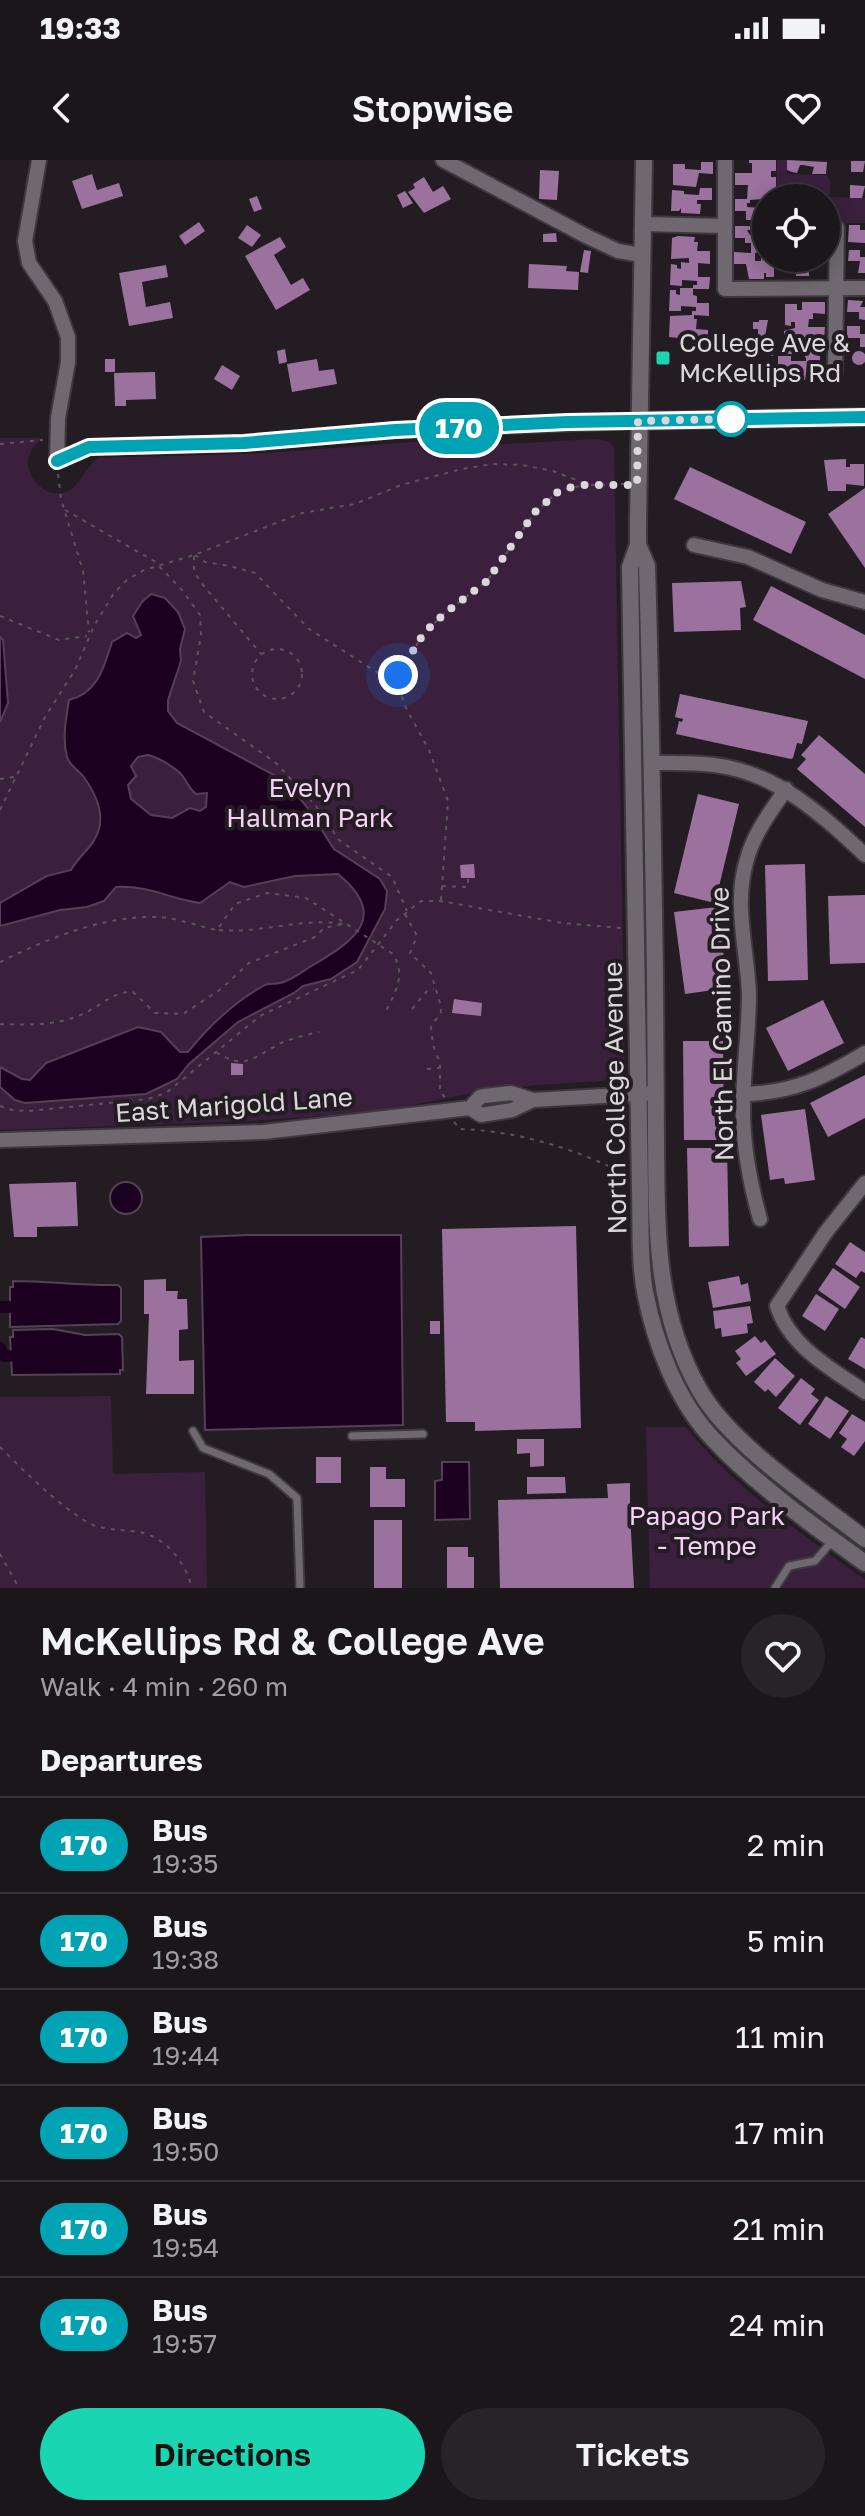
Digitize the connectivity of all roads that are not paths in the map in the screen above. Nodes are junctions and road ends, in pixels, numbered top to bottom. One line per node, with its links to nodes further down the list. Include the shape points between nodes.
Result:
1 (39, 160): 13 (street, via 25,241 29,263 55,301 68,337 57,461 89,447)
2 (443, 160): 7 (street, via 586,236)
3 (644, 160): 5 (street, North College Avenue)
4 (725, 160): 6 (street)
5 (643, 224): 6 (street); 7 (street, North College Avenue)
6 (724, 226): 9 (street, via 725,289)
7 (642, 255): 13 (street, North College Avenue)
8 (836, 272): 9 (street)
9 (836, 288): 10 (street); 11 (street)
10 (865, 288)
11 (835, 373)
12 (865, 417): 13 (street)
13 (638, 421): 14 (street, North College Avenue)
14 (638, 545): 17 (street, North College Avenue, via 647,566); 21 (street, North College Avenue, via 630,567 636,929)
15 (694, 545): 16 (street, via 748,557 822,590)
16 (865, 602)
17 (652, 763): 18 (street, via 735,769); 21 (street, North College Avenue)
18 (786, 789): 19 (street); 22 (street, North El Camino Drive, via 758,831 741,883 749,993)
19 (865, 855)
20 (865, 1053): 22 (street, via 804,1086)
21 (647, 1093): 23 (street, East Marigold Lane, via 533,1100 511,1093 480,1097 470,1108 264,1132); 30 (street, North College Avenue, via 661,1279 683,1358 724,1425); 31 (street, North College Avenue, via 640,1188 645,1289 667,1364 712,1439)
22 (743, 1094): 25 (street, North El Camino Drive, via 748,1170)
23 (0, 1140)
24 (865, 1183): 26 (street, via 777,1306 783,1323 802,1345)
25 (760, 1219)
26 (865, 1392)
27 (193, 1431): 33 (lane, via 203,1448 269,1474 297,1498)
28 (423, 1434): 29 (lane)
29 (352, 1436)
30 (865, 1539)
31 (833, 1540): 32 (street, North College Avenue); 34 (lane, via 815,1561 789,1566)
32 (865, 1563)
33 (300, 1588)
34 (775, 1588)

